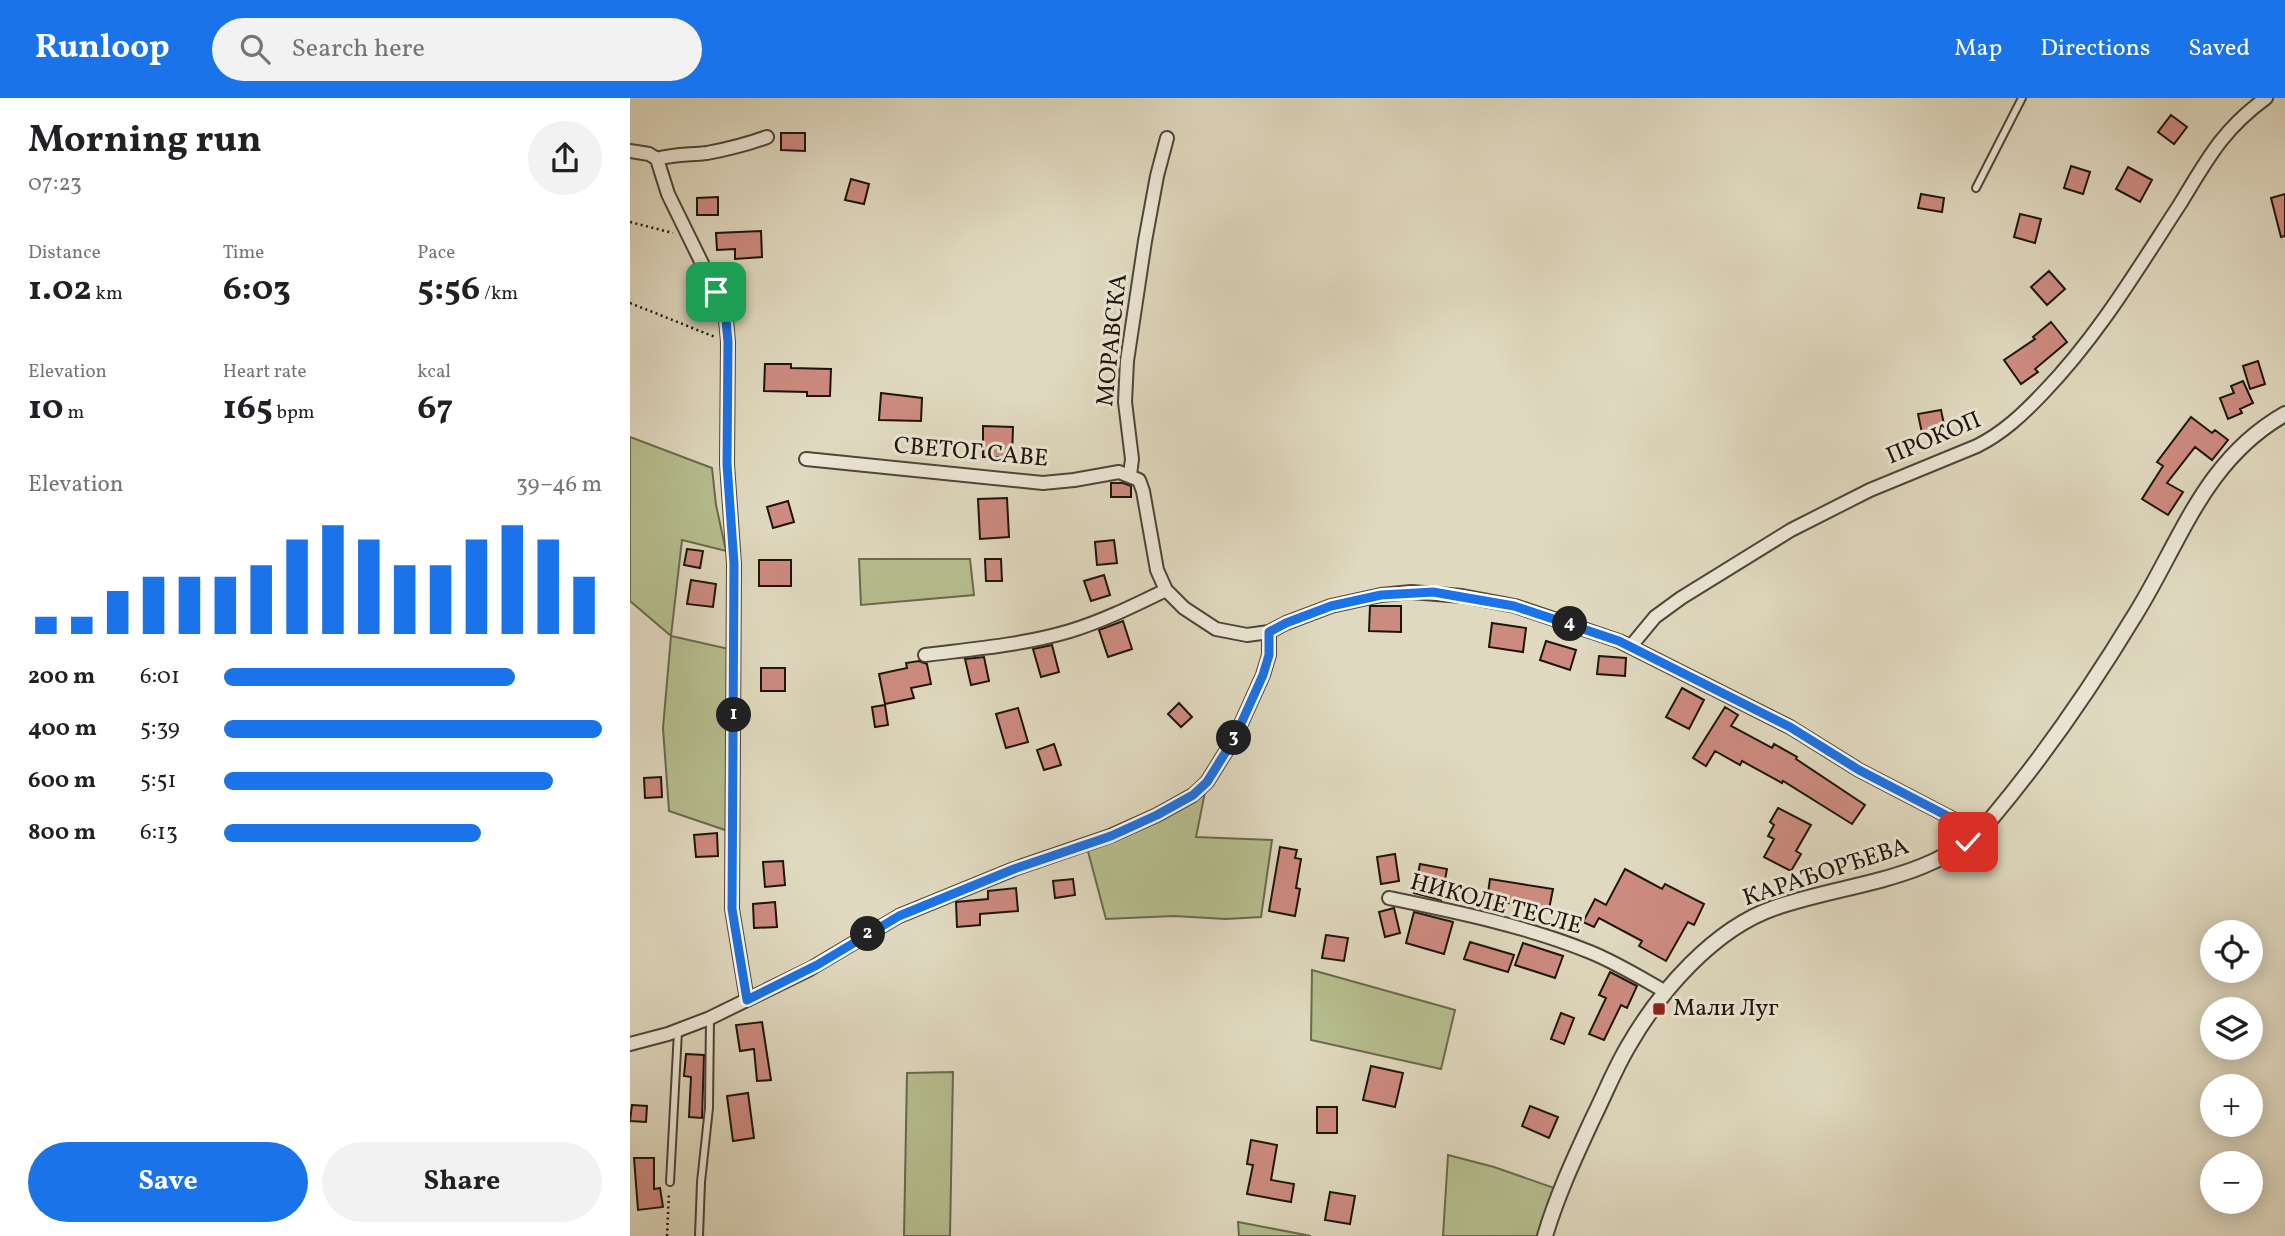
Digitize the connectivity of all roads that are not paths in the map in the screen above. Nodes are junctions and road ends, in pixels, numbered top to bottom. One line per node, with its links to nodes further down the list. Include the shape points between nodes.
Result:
1 (2022, 98): 7 (lane)
2 (2266, 98): 13 (street, ПРОКОП, via 2209,153 2126,290 2088,343 2021,416 1994,438 1870,490 1791,530 1681,598 1655,617)
3 (767, 137): 6 (street)
4 (1167, 138): 10 (street, МОРАВСКА, via 1147,228 1127,361)
5 (630, 150): 6 (street)
6 (657, 159): 18 (street, via 668,194 723,311 728,342 727,464 734,564 732,909)
7 (1976, 188)
8 (2285, 414): 15 (street, КАРАЂОРЂЕВА, via 2248,439 2212,479 2111,654 2046,748)
9 (806, 459): 10 (street, СВЕТОГ САВЕ, via 1043,483 1119,472)
10 (1130, 475): 11 (street, МОРАВСКА, via 1139,480 1146,500 1157,569)
11 (1166, 590): 12 (street, МОРАВСКА, via 1216,629 1247,635); 14 (street, via 1070,631)
12 (1269, 632): 13 (street, via 1331,606 1381,595 1433,592 1514,606); 18 (street, via 1263,675 1235,737 1207,782 1193,795 1111,836 1003,873 899,916)
13 (1631, 646): 15 (street, via 1790,727 1859,770)
14 (925, 655)
15 (1978, 832): 17 (street, КАРАЂОРЂЕВА, via 1917,869 1759,914 1716,940)
16 (1389, 898): 17 (street, НИКОЛЕ ТЕСЛЕ, via 1541,935 1590,952)
17 (1666, 992): 24 (street, КАРАЂОРЂЕВА, via 1622,1057 1569,1170)
18 (747, 1000): 19 (street)
19 (710, 1018): 20 (street); 23 (lane, via 709,1108)
20 (678, 1031): 21 (street); 22 (lane)
21 (630, 1044)
22 (670, 1182)
23 (699, 1236)
24 (1545, 1236)

